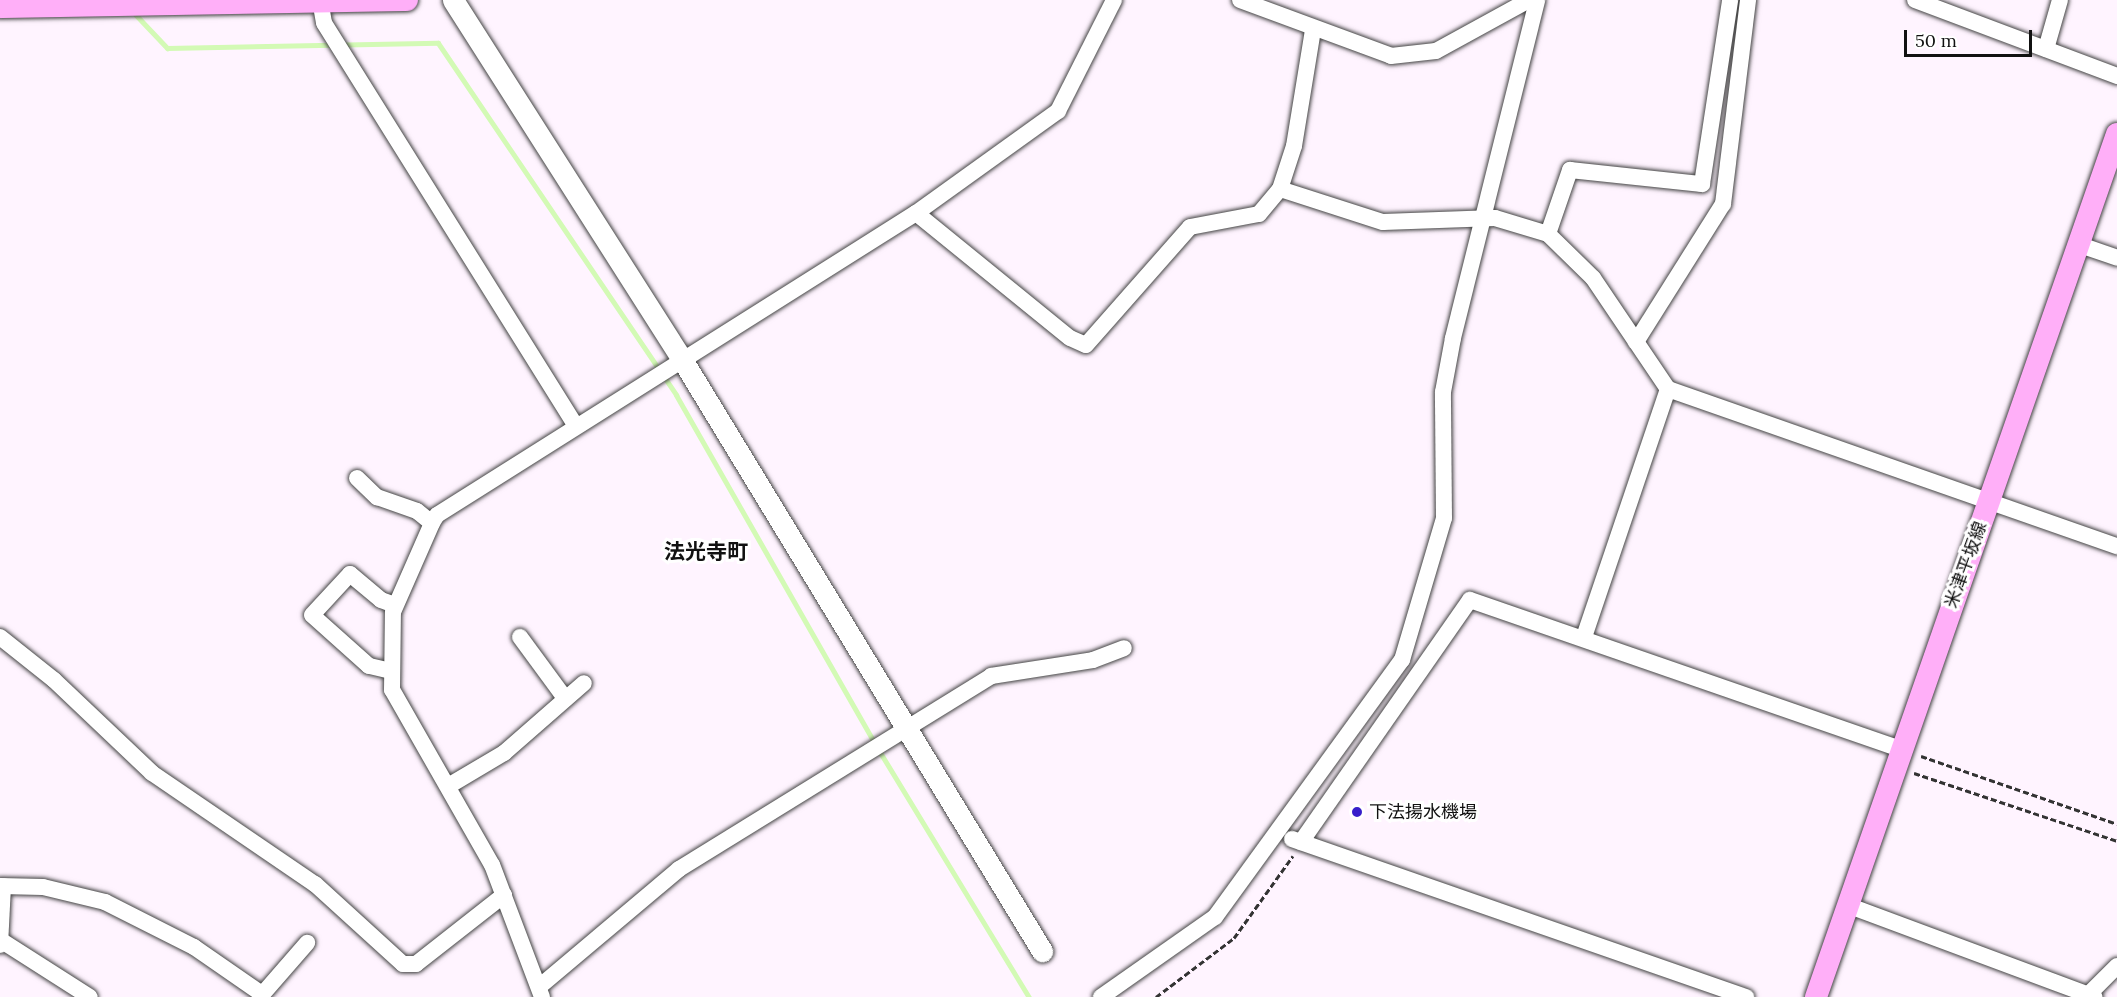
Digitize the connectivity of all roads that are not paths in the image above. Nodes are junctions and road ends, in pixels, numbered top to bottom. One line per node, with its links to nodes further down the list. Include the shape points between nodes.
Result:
1 (407, 0): 11 (main road)
2 (453, 0): 24 (street)
3 (1114, 0): 18 (street, via 1058,111)
4 (1240, 0): 13 (street)
5 (1529, 0): 13 (street, via 1419,56 1391,56)
6 (1537, 0): 19 (street)
7 (1730, 0): 20 (street, via 1702,184 1570,170)
8 (1748, 0): 23 (street, via 1723,204)
9 (1915, 0): 14 (street)
10 (2060, 0): 14 (street)
11 (321, 1): 12 (main road); 26 (street, via 324,23)
12 (0, 7)
13 (1313, 30): 17 (street, via 1294,146)
14 (2046, 49): 15 (street)
15 (2117, 76)
16 (2117, 134): 21 (main road, 米津平坂線)
17 (1281, 189): 18 (street, via 1258,214 1190,227 1086,345 1070,338); 19 (street, via 1383,222)
18 (916, 213): 24 (street)
19 (1484, 220): 20 (street, via 1494,218); 42 (street, via 1443,392 1444,518 1406,650)
20 (1548, 234): 23 (street, via 1593,278)
21 (2080, 245): 22 (street); 28 (main road, 米津平坂線)
22 (2117, 258)
23 (1636, 342): 25 (street)
24 (683, 361): 26 (street); 39 (street)
25 (1668, 389): 28 (street); 34 (street)
26 (576, 426): 29 (street, via 437,515)
27 (357, 478): 29 (street, via 377,497 417,511)
28 (1990, 498): 30 (street); 40 (main road, 米津平坂線)
29 (432, 523): 31 (street)
30 (2117, 546)
31 (395, 605): 36 (street); 36 (street, via 381,600 350,574 312,615 369,666)
32 (0, 637): 45 (street, via 54,680 152,773 315,884 403,964 416,964)
33 (520, 637): 38 (street)
34 (1584, 637): 40 (street); 43 (street, via 1470,600)
35 (1124, 648): 39 (street, via 1093,660 991,676)
36 (391, 671): 41 (street, via 392,690)
37 (584, 683): 38 (street)
38 (564, 698): 41 (street, via 504,753)
39 (906, 731): 49 (street); 51 (street, via 679,869)
40 (1902, 750): 46 (main road, 米津平坂線)
41 (450, 785): 45 (street)
42 (1277, 834): 43 (street); 55 (street, via 1210,922)
43 (1301, 842): 56 (street)
44 (1, 886): 47 (street); 52 (street, via 42,887 105,902 194,947)
45 (504, 895): 51 (street)
46 (1847, 905): 53 (street); 57 (main road, 米津平坂線)
47 (1, 943): 54 (street)
48 (307, 943): 52 (street)
49 (1042, 951)
50 (2117, 966): 53 (street)
51 (540, 992)
52 (261, 996)
53 (2090, 996)
54 (90, 997)
55 (1101, 997)
56 (1746, 997)
57 (1816, 997)

